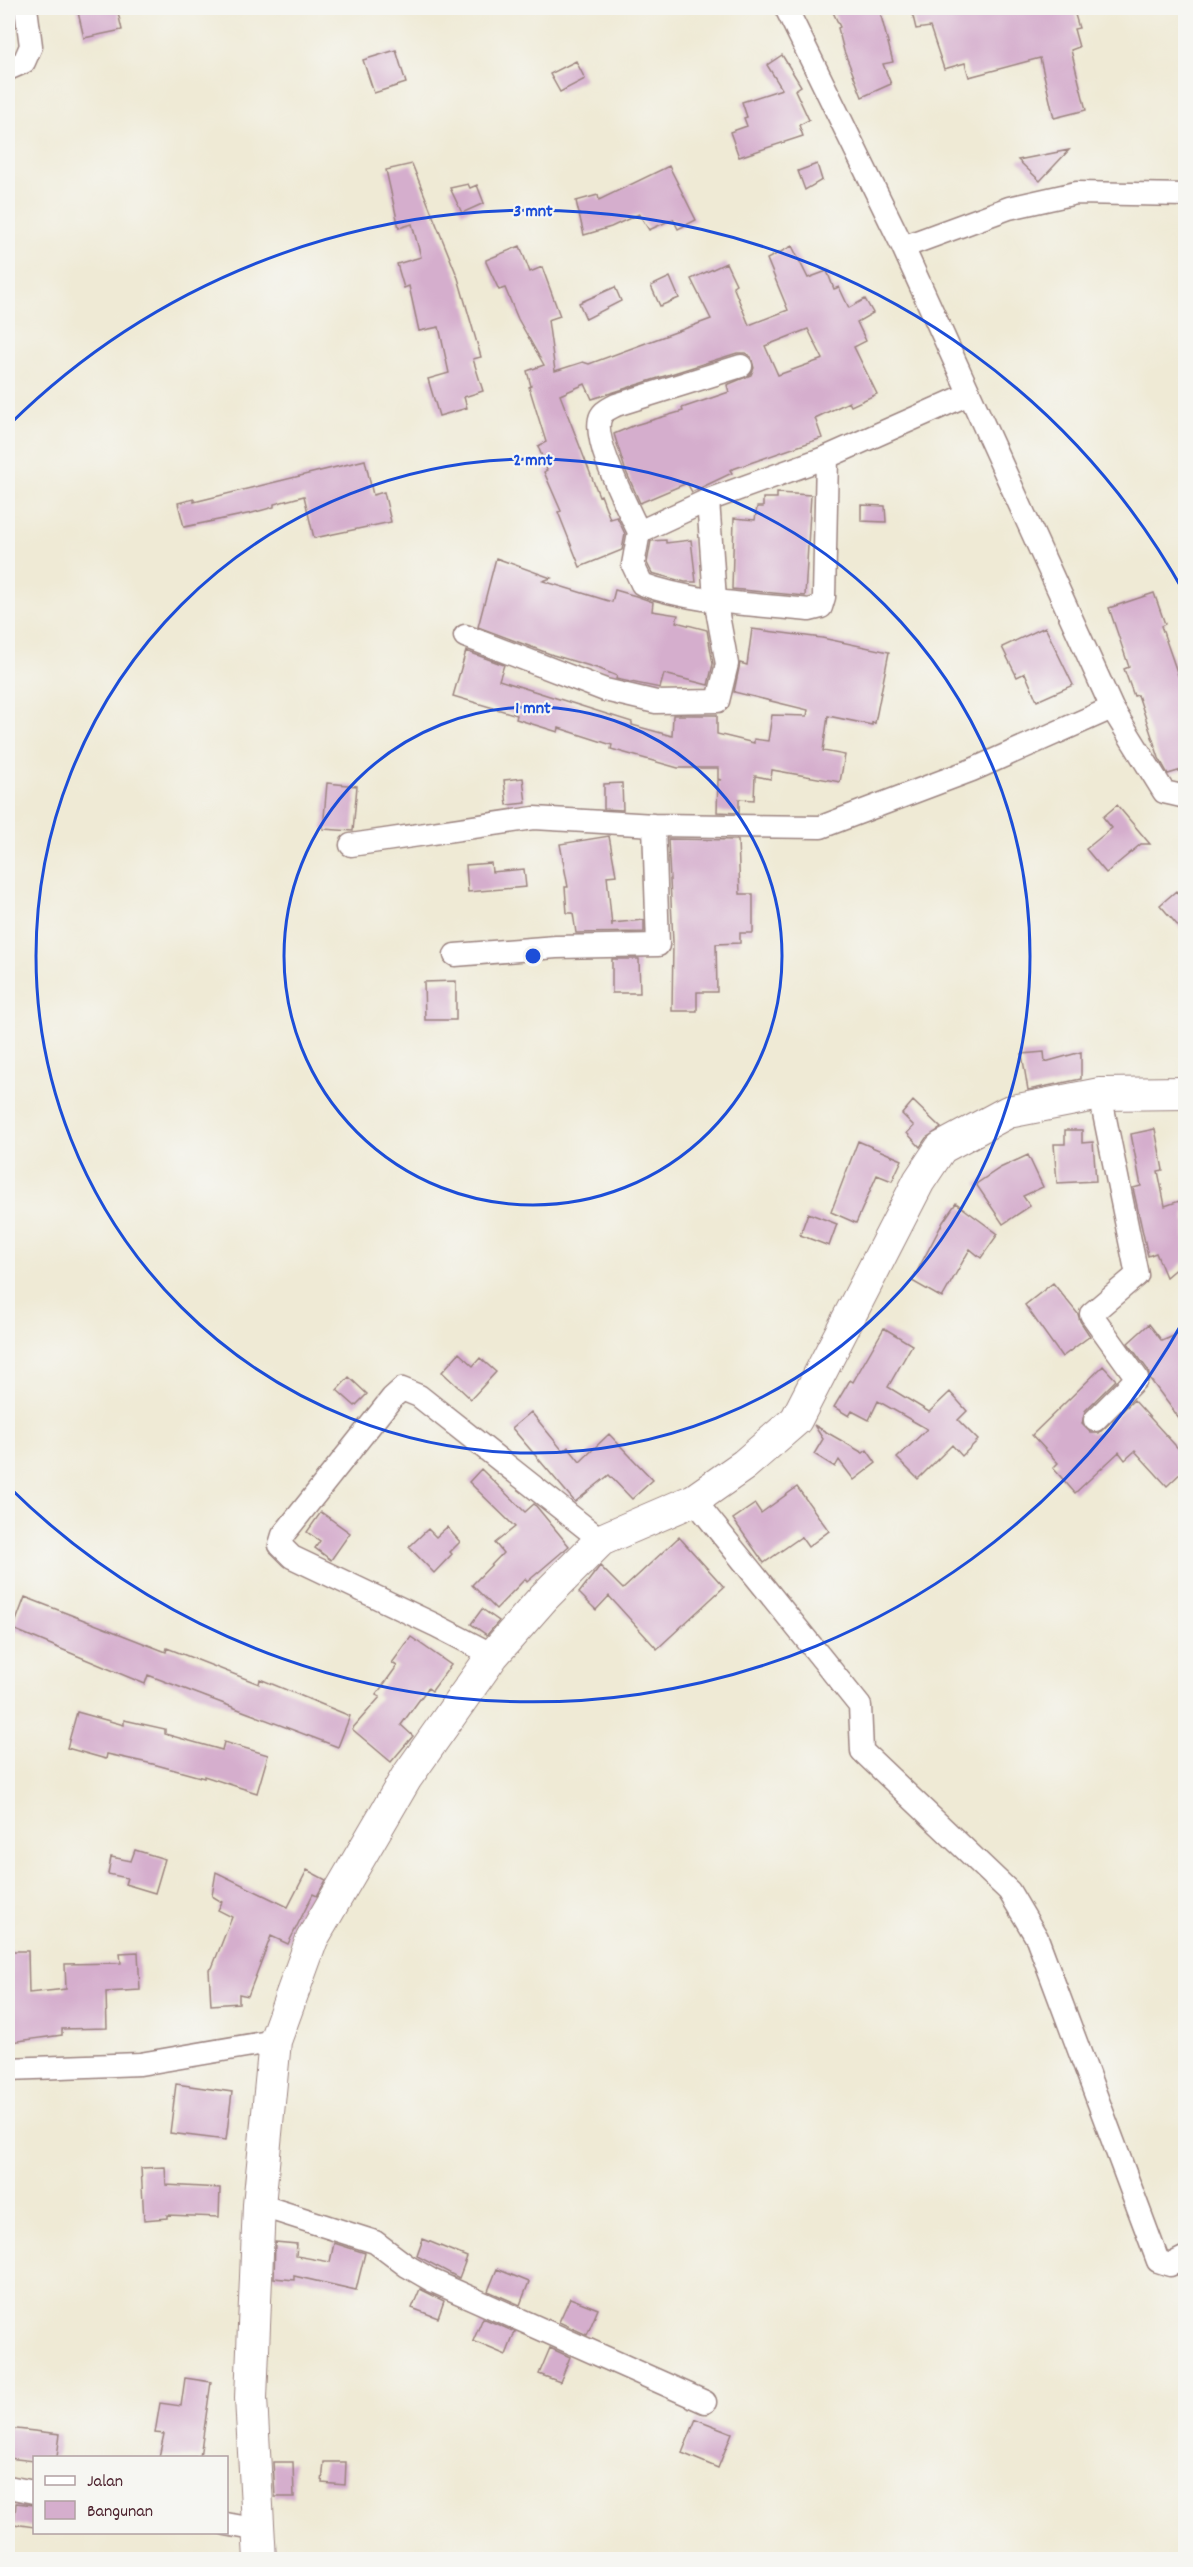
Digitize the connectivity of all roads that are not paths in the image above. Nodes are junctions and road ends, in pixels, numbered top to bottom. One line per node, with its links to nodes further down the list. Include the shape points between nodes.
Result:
1 (26, 8): 3 (street, via 31,46 24,62)
2 (786, 8): 5 (street)
3 (8, 69)
4 (1185, 195): 5 (street, via 1076,193 1009,208)
5 (903, 247): 7 (street)
6 (741, 366): 10 (street, via 616,405 600,417 606,459)
7 (969, 394): 8 (street); 13 (street)
8 (827, 456): 9 (street); 11 (street, via 824,597 820,607 809,610)
9 (708, 500): 10 (street); 11 (street)
10 (639, 532): 11 (street, via 633,565 642,584 667,593)
11 (716, 599): 12 (street, via 727,664 718,701 656,702 605,690)
12 (465, 636)
13 (1112, 708): 14 (street, via 1164,792); 15 (street, via 972,771 821,827)
14 (1185, 797)
15 (654, 825): 16 (street, via 534,818); 17 (street, via 658,945)
16 (351, 845)
17 (454, 955)
18 (1185, 1093): 19 (street)
19 (1100, 1094): 20 (street, via 1137,1275 1091,1314 1137,1378); 21 (street, via 1008,1112 941,1148 919,1181 796,1420 744,1465)
20 (1095, 1420)
21 (694, 1500): 22 (street); 27 (street, via 860,1706 862,1751 1010,1892 1037,1938 1158,2261 1170,2265)
22 (601, 1540): 23 (street); 23 (street, via 419,1396 402,1389 392,1398 283,1535 280,1545 292,1557)
23 (493, 1656): 24 (street, via 406,1778 312,1939)
24 (275, 2041): 25 (street, via 140,2064); 26 (street)
25 (8, 2069)
26 (259, 2205): 28 (street, via 375,2242 433,2281); 32 (street, via 251,2398)
27 (1185, 2257)
28 (705, 2402)
29 (8, 2487): 30 (street)
30 (33, 2492)
31 (228, 2525): 32 (street)
32 (260, 2545)

